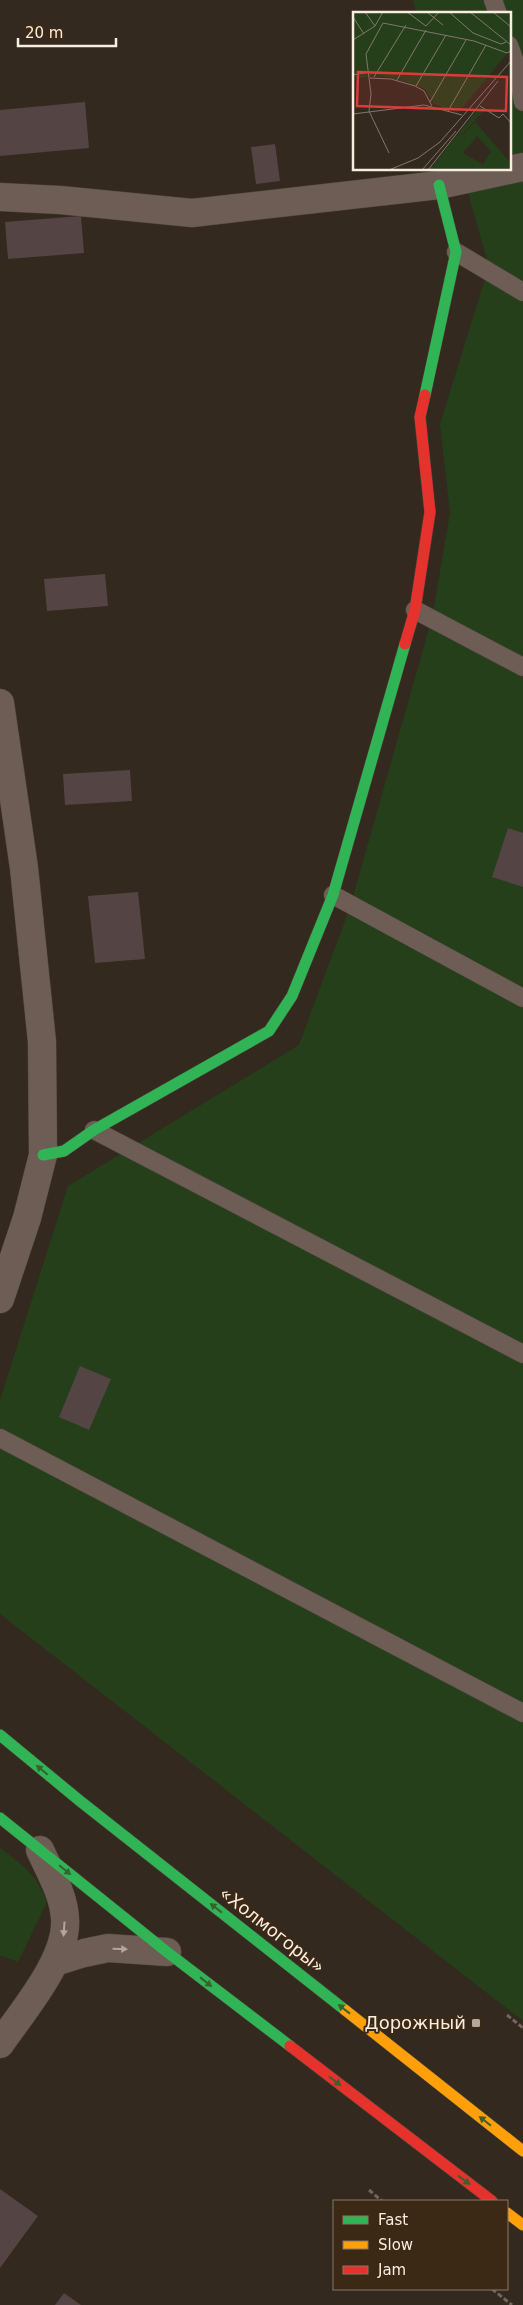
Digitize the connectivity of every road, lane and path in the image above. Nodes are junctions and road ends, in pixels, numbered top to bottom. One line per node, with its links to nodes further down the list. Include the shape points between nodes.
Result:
1 (510, 48): 2 (lane)
2 (523, 102)
3 (523, 167): 5 (street)
4 (509, 170): 6 (street)
5 (510, 170)
6 (439, 185): 7 (street, via 192,212); 8 (main road)
7 (0, 197)
8 (456, 252): 9 (lane); 10 (main road, via 420,417 430,512)
9 (523, 292)
10 (415, 610): 11 (lane); 13 (main road)
11 (523, 667)
12 (0, 703): 16 (street, via 24,868 42,1042)
13 (333, 895): 14 (lane); 15 (main road, via 292,996 269,1031)
14 (523, 998)
15 (94, 1130): 16 (main road, via 64,1151); 18 (lane)
16 (43, 1155): 17 (street, via 27,1218)
17 (0, 1299)
18 (523, 1354)
19 (0, 1438): 20 (lane)
20 (523, 1713)
21 (0, 1735): 29 (main road, «Холмогоры», one-way to 21)
22 (0, 1818): 23 (main road)
23 (40, 1850): 24 (main road, one-way to 24); 25 (street, one-way to 25, via 59,1891 65,1919 64,1937)
24 (167, 1952): 25 (street, one-way to 24, via 108,1948); 32 (main road, one-way to 32)
25 (55, 1962): 28 (street)
26 (507, 2015): 27 (path)
27 (523, 2028)
28 (0, 2044)
29 (523, 2151)
30 (369, 2190): 31 (path)
31 (381, 2200)
32 (491, 2200)
33 (508, 2213): 34 (main road)
34 (523, 2225)
35 (493, 2290): 36 (path)
36 (512, 2305)

